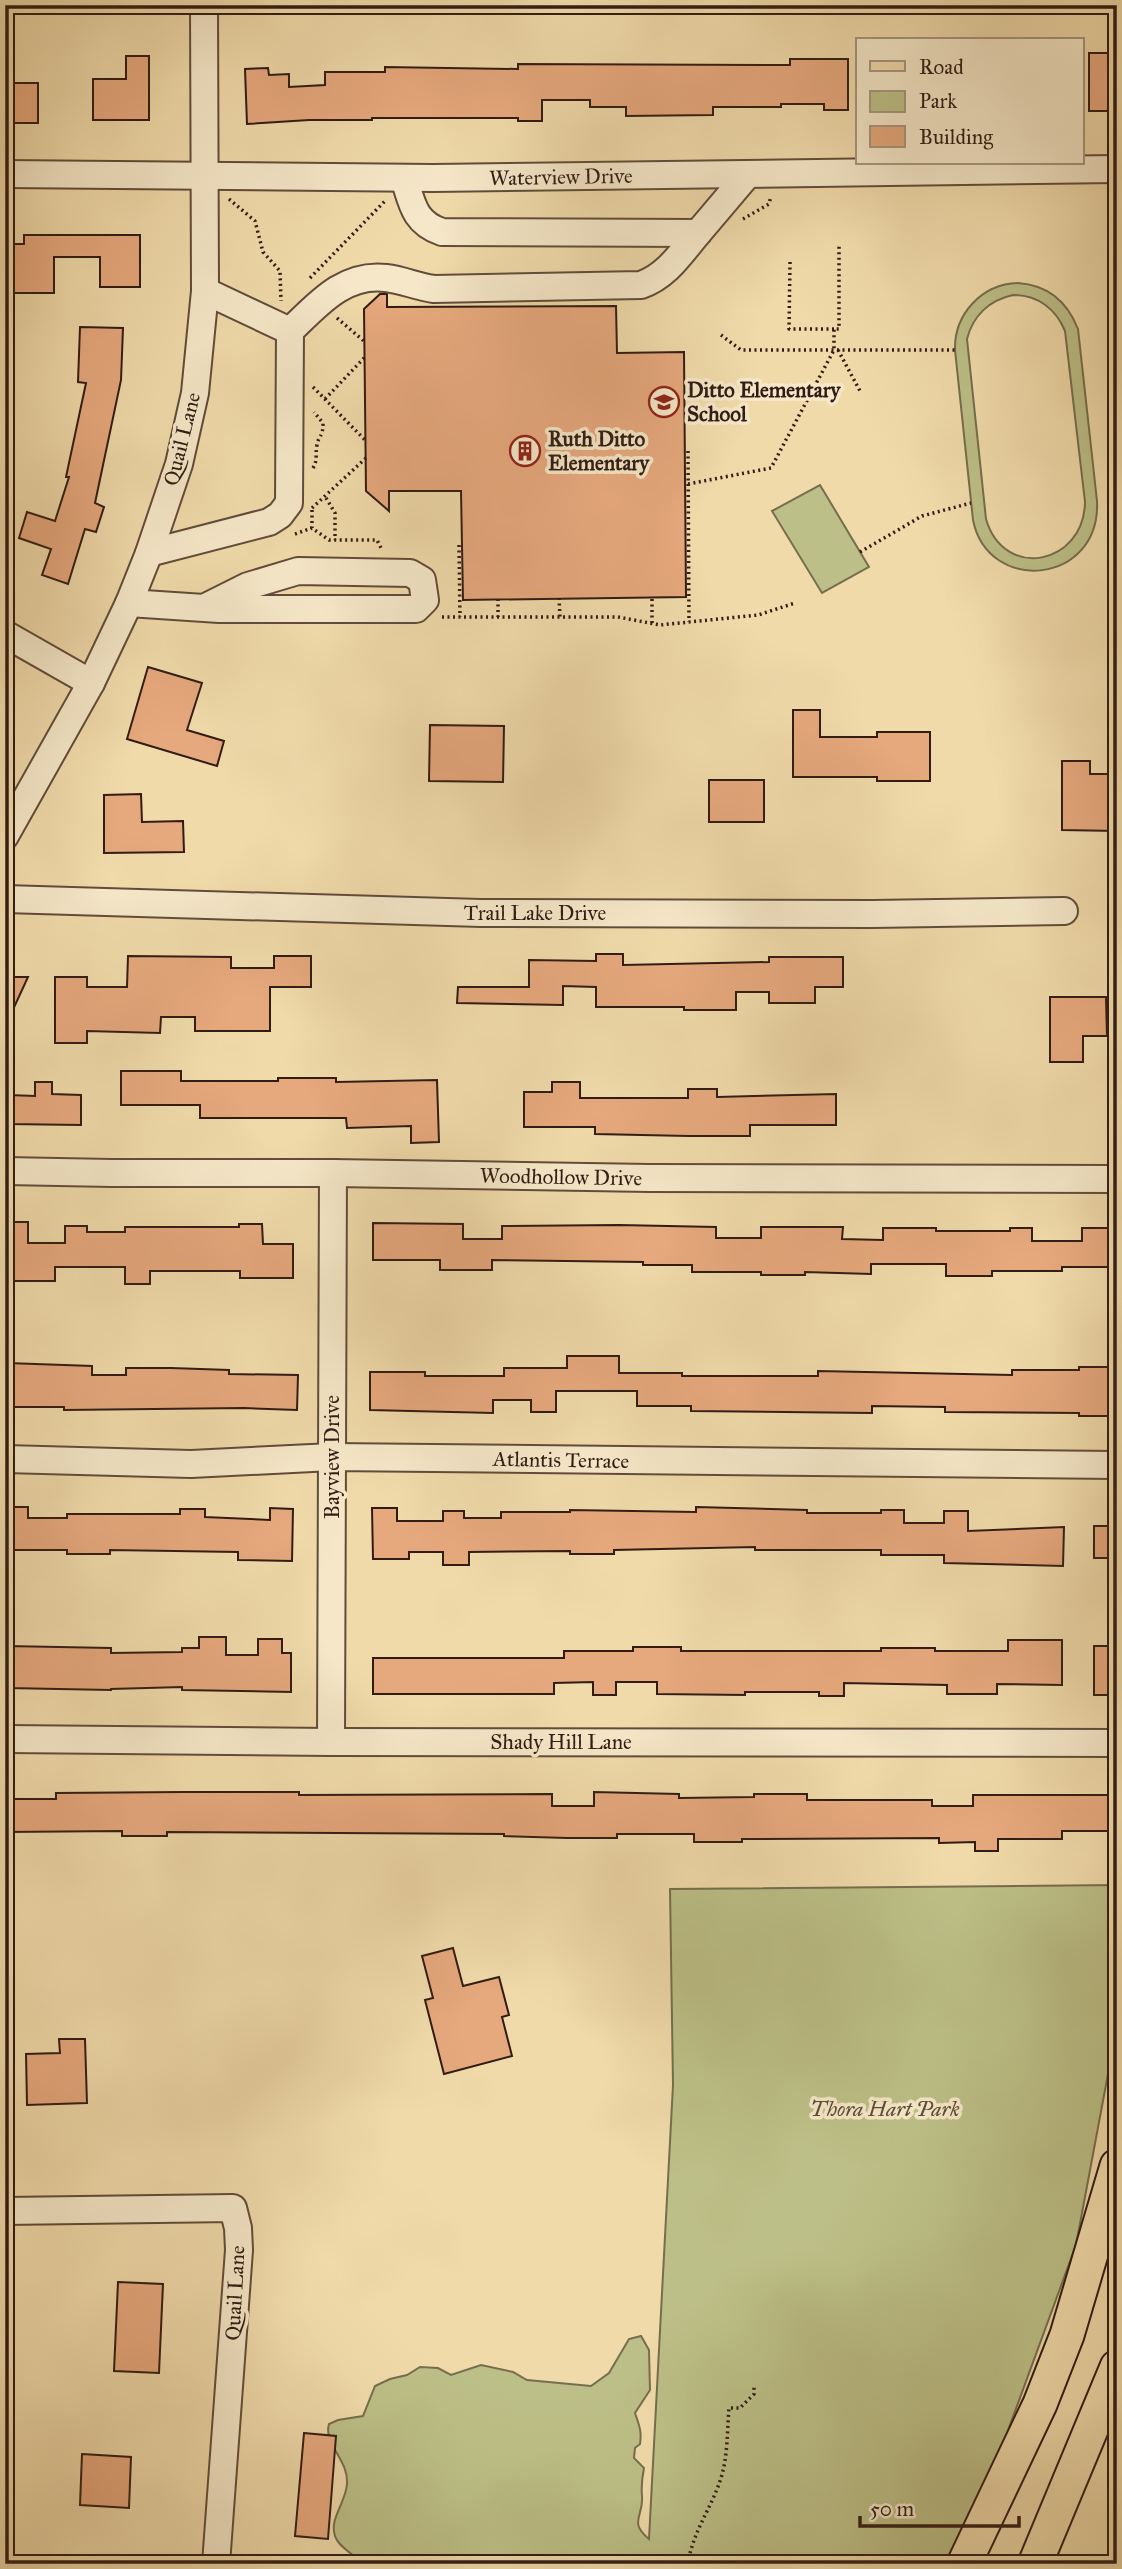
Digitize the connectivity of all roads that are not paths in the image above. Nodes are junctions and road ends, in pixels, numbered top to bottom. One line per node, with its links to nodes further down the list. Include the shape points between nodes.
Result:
1 (204, 5): 5 (street, Quail Lane)
2 (1117, 169): 4 (street, Waterview Drive)
3 (5, 174): 5 (street, Waterview Drive)
4 (748, 174): 6 (street, Waterview Drive); 7 (street)
5 (204, 176): 6 (street, Waterview Drive); 8 (street, Quail Lane)
6 (396, 188): 7 (street, via 427,227 442,232)
7 (698, 233): 9 (street, via 666,270 641,285 434,289 385,278 367,279 349,282)
8 (205, 291): 9 (street); 10 (street, Quail Lane, via 195,393)
9 (283, 312): 10 (street, via 291,444 289,503 269,522)
10 (149, 553): 11 (street, Quail Lane)
11 (129, 603): 12 (street); 14 (street, Quail Lane)
12 (208, 606): 12 (street, via 416,609 425,600 422,579 410,573 298,571 248,586)
13 (5, 634): 14 (street)
14 (91, 683): 15 (street, Quail Lane)
15 (5, 836)
16 (5, 899): 17 (street, Trail Lake Drive, via 481,913)
17 (1064, 911)
18 (5, 1171): 19 (street, Woodhollow Drive)
19 (333, 1173): 20 (street, Woodhollow Drive); 21 (street, Bayview Drive)
20 (1117, 1179)
21 (332, 1457): 22 (street, Atlantis Terrace, via 191,1464); 23 (street, Atlantis Terrace); 25 (street, Bayview Drive)
22 (5, 1459)
23 (1117, 1465)
24 (5, 1739): 25 (street, Shady Hill Lane)
25 (331, 1742): 26 (street, Shady Hill Lane)
26 (1117, 1743)
27 (1117, 2166): 31 (main road, via 1067,2335 1040,2404)
28 (5, 2211): 30 (street, Quail Lane, via 233,2208 239,2250)
29 (1117, 2367): 32 (main road)
30 (216, 2564)
31 (964, 2564)
32 (1035, 2564)

